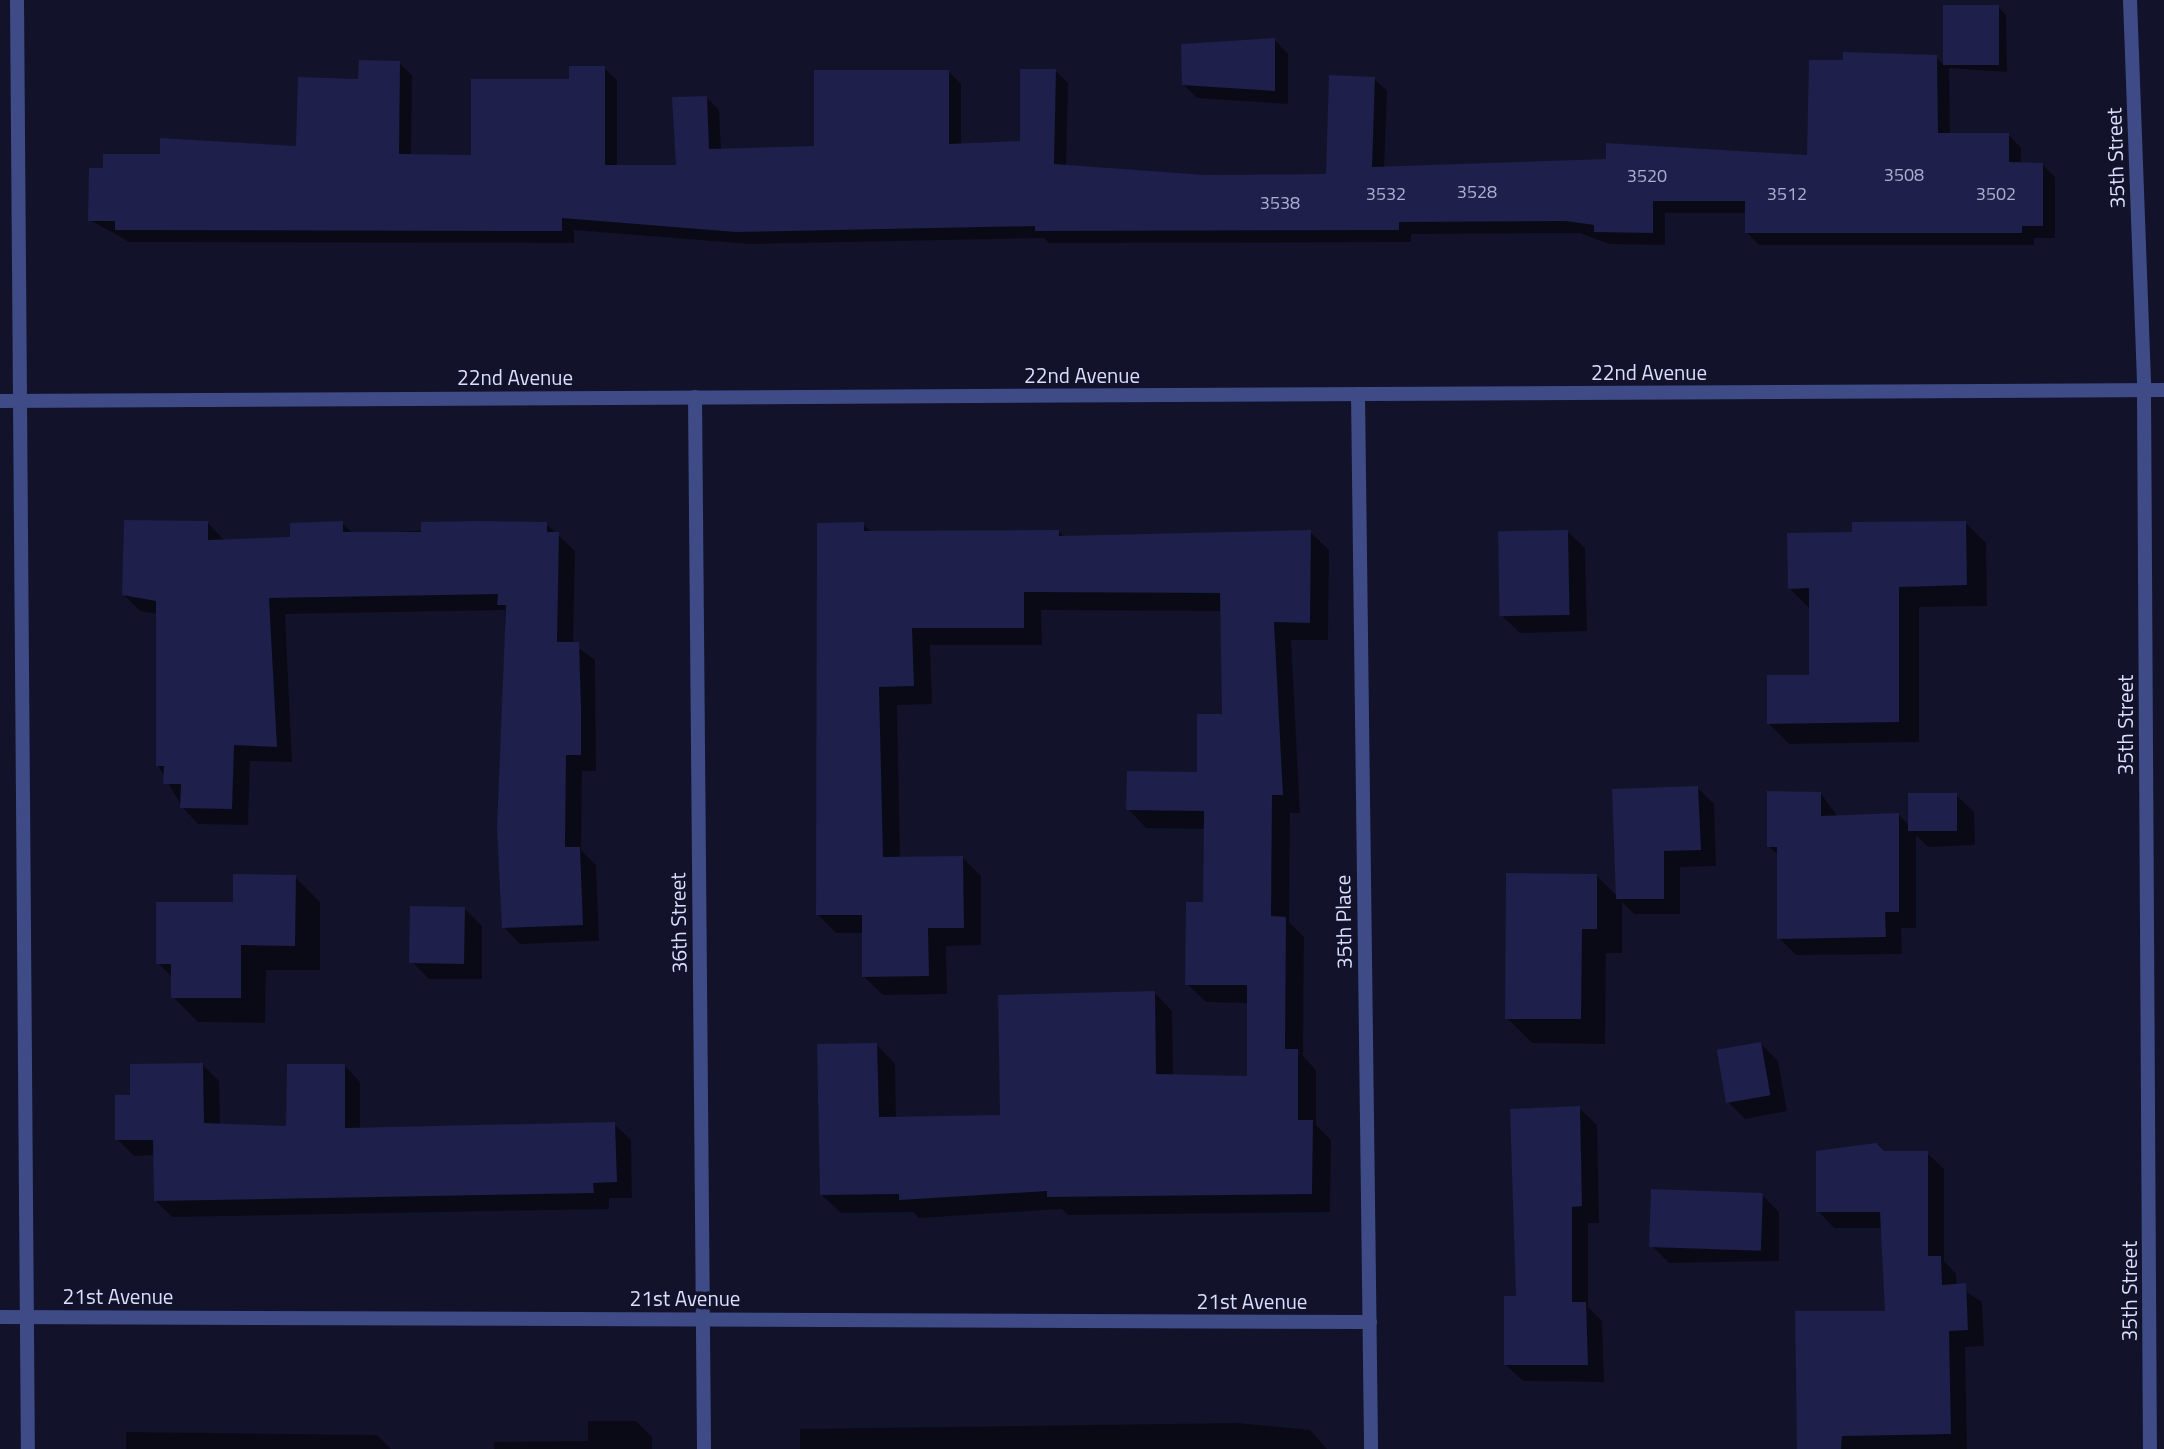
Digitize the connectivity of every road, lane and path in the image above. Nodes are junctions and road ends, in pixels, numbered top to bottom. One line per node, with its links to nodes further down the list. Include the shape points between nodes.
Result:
1 (17, 0): 8 (street)
2 (2130, 0): 3 (street, 35th Street)
3 (2144, 390): 4 (street, 22nd Avenue); 5 (street, 22nd Avenue); 11 (street, 35th Street)
4 (2164, 390)
5 (1358, 394): 6 (street, 22nd Avenue); 13 (street, 35th Place)
6 (695, 397): 8 (street, 22nd Avenue); 12 (street, 36th Street)
7 (0, 401): 8 (street, 22nd Avenue)
8 (19, 401): 10 (street)
9 (0, 1317): 10 (street, 21st Avenue)
10 (27, 1317): 12 (street, 21st Avenue); 14 (street)
11 (2157, 1317): 17 (street, 35th Street)
12 (703, 1319): 13 (street, 21st Avenue); 15 (street, 36th Street)
13 (1370, 1322): 16 (street, 35th Place)
14 (28, 1449)
15 (704, 1449)
16 (1371, 1449)
17 (2150, 1449)

